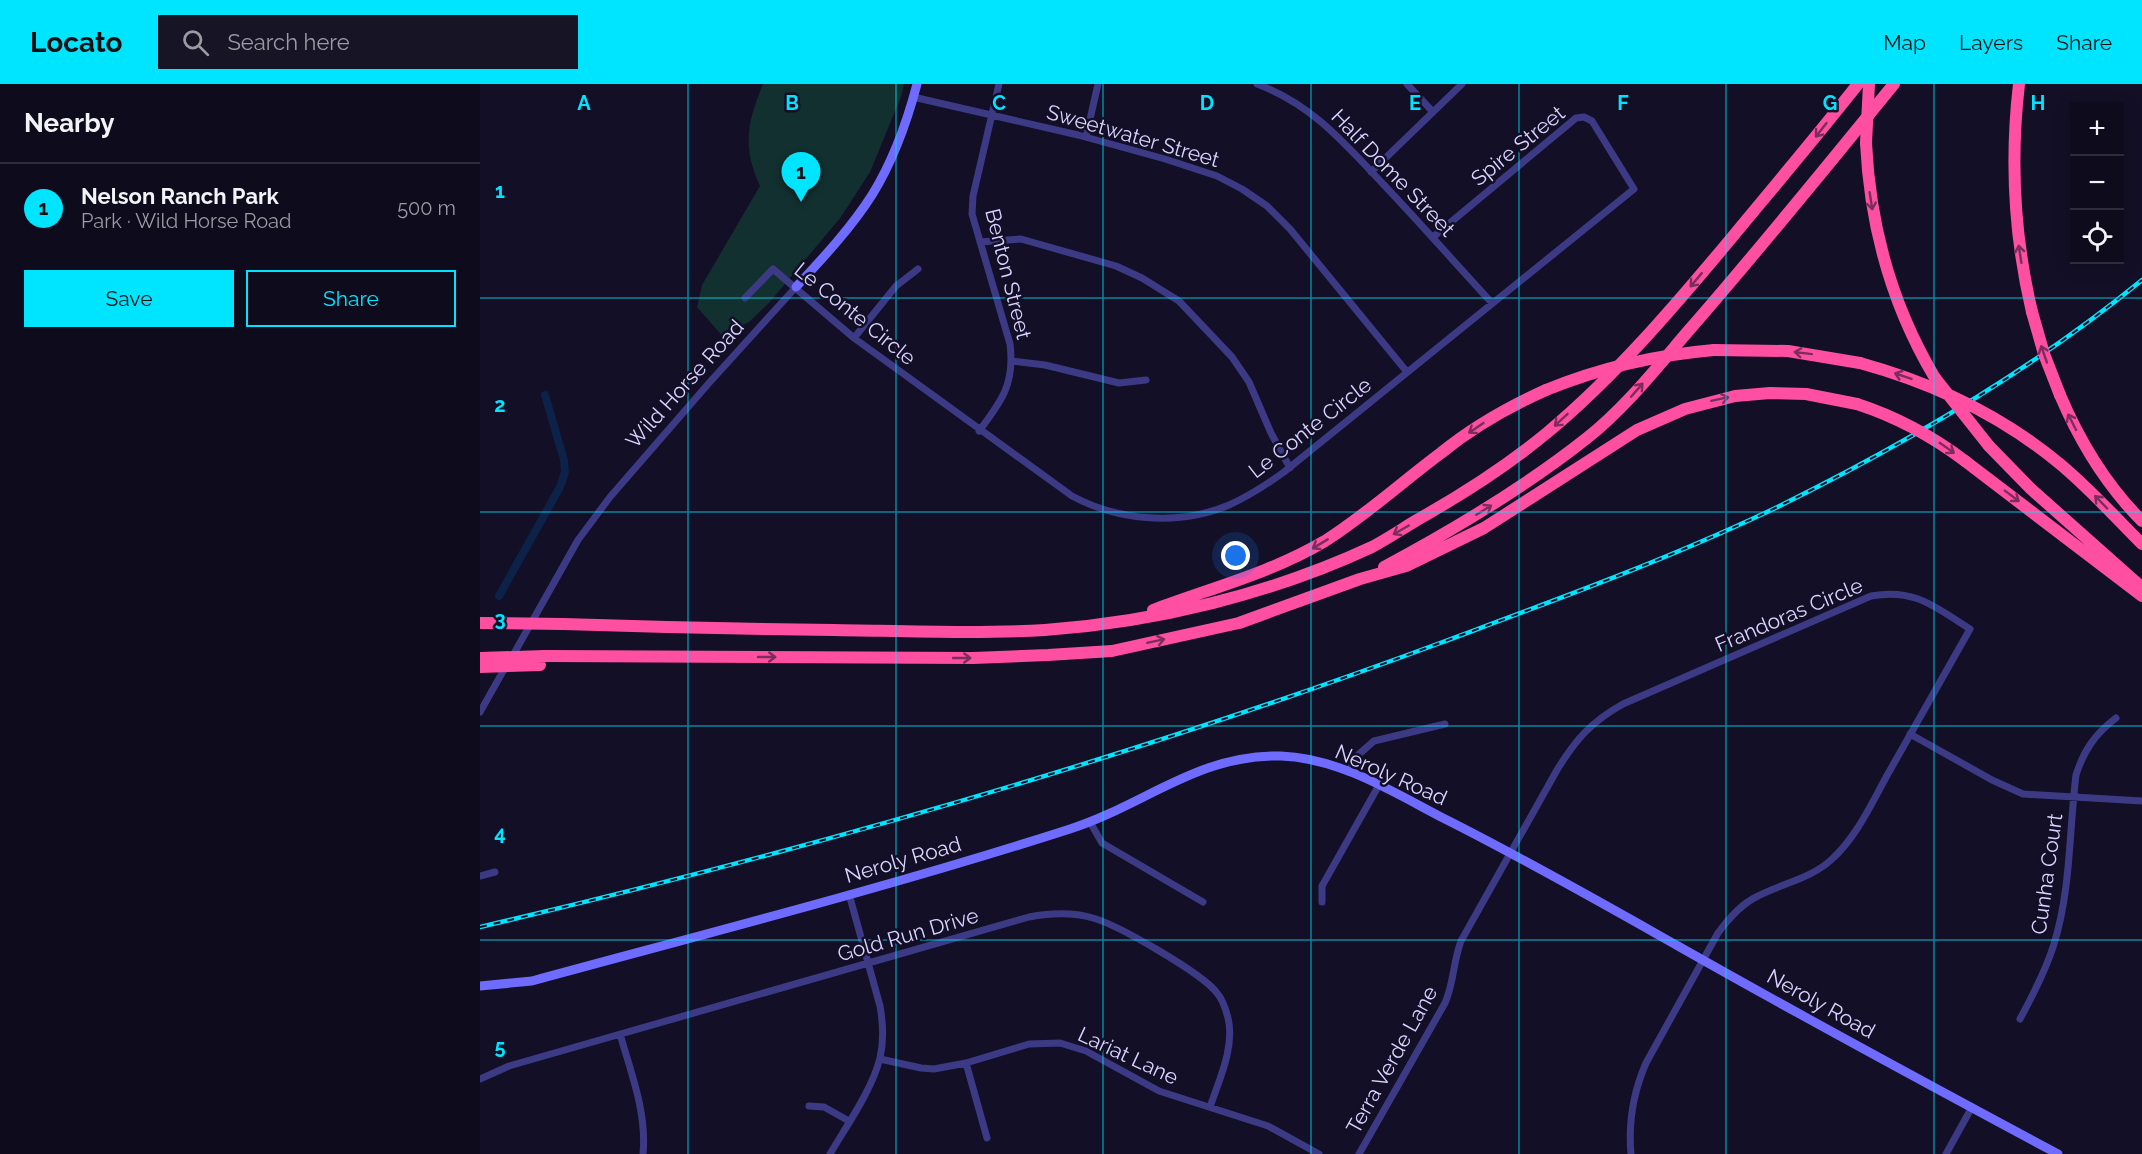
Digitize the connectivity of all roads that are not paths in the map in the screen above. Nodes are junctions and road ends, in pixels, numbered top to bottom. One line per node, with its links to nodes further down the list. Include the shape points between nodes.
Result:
1 (917, 84): 11 (street, Wild Horse Road)
2 (999, 84): 13 (street, Benton Street)
3 (1098, 84): 14 (street)
4 (1257, 84): 15 (street, Half Dome Street, via 1279,92 1312,114)
5 (1407, 84): 12 (street)
6 (1462, 84): 12 (street)
7 (1858, 84): 34 (highway, one-way to 34, via 1664,319 1549,431 1493,474 1374,546 1308,573 1240,595)
8 (1869, 84): 32 (highway, one-way to 32, bridge, via 1866,143 1872,205 1886,266 1907,323 1935,378 1989,446 2031,489)
9 (1894, 84): 31 (highway, one-way to 9, via 1515,491 1588,437 1629,398 1712,304)
10 (2019, 84): 29 (highway, one-way to 10, bridge, via 2100,470 2078,434 2044,354 2032,312 2014,202)
11 (913, 97): 13 (street, Sweetwater Street); 20 (street, Wild Horse Road, via 899,140 872,195)
12 (1433, 112): 15 (street)
13 (991, 115): 14 (street, Sweetwater Street); 18 (street, Benton Street, via 973,196 972,214)
14 (1086, 137): 25 (street, Sweetwater Street, via 1217,176 1267,206 1310,252)
15 (1371, 172): 17 (street, Half Dome Street)
16 (1634, 189): 17 (street, Spire Street, via 1592,121 1576,118); 22 (street, Le Conte Circle)
17 (1432, 237): 22 (street, Half Dome Street)
18 (980, 242): 24 (street, Benton Street); 28 (street, via 1021,239 1116,266 1179,301 1232,357 1249,382)
19 (918, 269): 23 (street, via 896,286)
20 (796, 287): 21 (street, Le Conte Circle, via 773,269); 23 (street, Le Conte Circle); 39 (street, Wild Horse Road, via 610,497 578,540)
21 (745, 298)
22 (1492, 303): 25 (street, Le Conte Circle)
23 (854, 338): 27 (street, Le Conte Circle)
24 (1012, 361): 26 (street, via 1119,383); 27 (street, Benton Street, via 1001,402)
25 (1407, 372): 28 (street, Le Conte Circle)
26 (1146, 380)
27 (980, 431): 28 (street, Le Conte Circle, via 1083,503 1148,518 1203,513 1227,506)
28 (1290, 468)
29 (2142, 521)
30 (2142, 544): 34 (highway, one-way to 34, bridge, via 2060,464 2006,425 1925,384 1860,363 1788,351 1714,350 1628,363 1546,390 1471,431 1360,517 1307,551 1250,577)
31 (1360, 579): 33 (highway, one-way to 33, bridge, via 1406,566 1458,541 1509,513 1637,430 1685,409 1735,396 1770,393 1806,394 1857,404 1914,427 1965,461); 37 (highway, one-way to 31, via 973,658 1112,651 1239,623)
32 (2142, 587)
33 (2142, 596)
34 (1127, 620): 35 (highway, bridge, via 1046,630 968,632)
35 (480, 622)
36 (480, 658): 37 (highway, bridge)
37 (543, 660): 38 (highway, bridge)
38 (480, 667)
39 (480, 712)
40 (2116, 718): 45 (street, Cunha Court, via 2087,747 2076,775)
41 (1445, 724): 43 (street, via 1374,741 1358,755)
42 (1910, 734): 45 (street, via 2013,790 2037,796); 48 (street, Frandoras Circle, via 1970,629 1910,595 1871,596 1599,718 1571,747); 54 (street, Frandoras Circle, via 1844,846 1813,873 1757,896 1733,914)
43 (1348, 772): 44 (street, Neroly Road); 47 (street, Neroly Road, via 1294,757 1233,760 1195,771)
44 (1379, 785): 48 (street, Neroly Road); 53 (street, via 1322,886)
45 (2074, 797): 46 (street); 57 (street, Cunha Court, via 2061,920 2045,969)
46 (2142, 801)
47 (1090, 822): 51 (street, Neroly Road); 52 (street, via 1101,843)
48 (1512, 853): 54 (street, Neroly Road); 70 (street, Terra Verde Lane, via 1461,941 1445,1004)
49 (495, 872): 50 (street)
50 (480, 876)
51 (849, 894): 55 (street); 56 (street, Neroly Road, via 532,981)
52 (1203, 902)
53 (1322, 902)
54 (1702, 960): 64 (street, Neroly Road); 71 (street, Frandoras Circle, via 1637,1084 1630,1118)
55 (868, 963): 58 (street, Gold Run Drive); 59 (street, via 883,1024); 63 (street, Gold Run Drive, via 1047,914 1078,915 1105,922 1198,976 1224,1005 1230,1035 1228,1052)
56 (480, 986)
57 (2020, 1019)
58 (620, 1034): 61 (street, Gold Run Drive, via 504,1067); 67 (street, via 644,1119)
59 (880, 1059): 60 (street, Lariat Lane, via 921,1068); 65 (street)
60 (966, 1063): 63 (street, Lariat Lane, via 1029,1044 1060,1043 1086,1051 1158,1091); 66 (street)
61 (480, 1079)
62 (809, 1106): 65 (street, via 824,1107)
63 (1210, 1107): 69 (street, Lariat Lane, via 1268,1126)
64 (1972, 1107): 72 (street); 73 (street, Neroly Road)
65 (849, 1121): 68 (street)
66 (987, 1138)
67 (643, 1154)
68 (830, 1154)
69 (1319, 1154)
70 (1359, 1154)
71 (1631, 1154)
72 (1946, 1154)
73 (2058, 1154)

